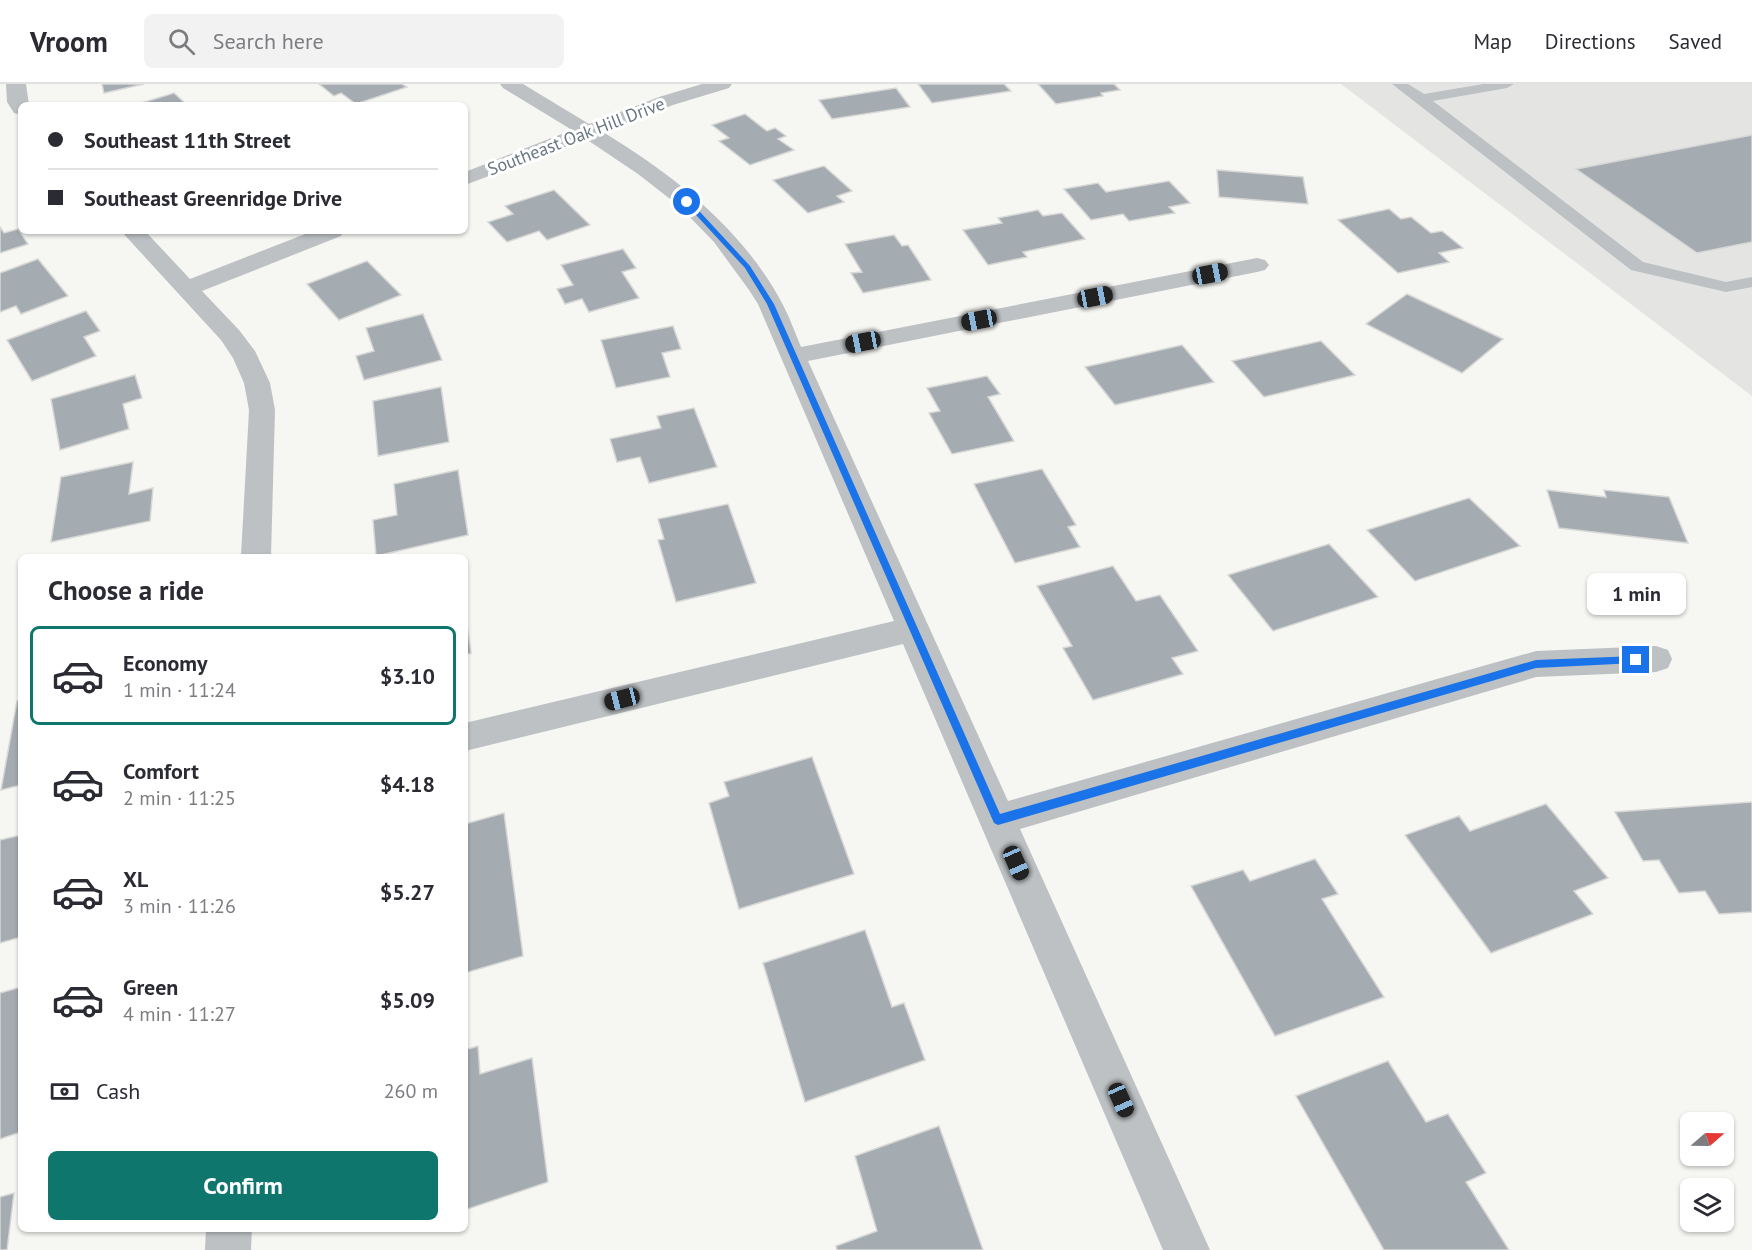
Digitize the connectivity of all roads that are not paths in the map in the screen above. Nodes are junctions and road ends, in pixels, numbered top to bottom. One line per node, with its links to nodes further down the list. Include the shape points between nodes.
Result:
1 (16, 84): 7 (street)
2 (510, 84): 8 (street)
3 (722, 84): 8 (street, Southeast Oak Hill Drive)
4 (1399, 84): 6 (lane)
5 (1507, 84): 6 (lane)
6 (1421, 99): 13 (lane, via 1637,266 1726,287)
7 (18, 104)
8 (586, 132): 9 (street, Southeast Oak Hill Drive); 15 (street, via 687,202 719,234 765,295)
9 (468, 178)
10 (135, 234): 14 (street)
11 (325, 234): 14 (street)
12 (1257, 265): 15 (street)
13 (1752, 282)
14 (186, 289): 16 (street, via 230,335 246,357 257,383 262,410)
15 (793, 356): 17 (street)
16 (256, 554)
17 (913, 628): 19 (street); 20 (street)
18 (1656, 658): 20 (street, via 1536,664)
19 (468, 736)
20 (998, 820): 23 (street)
21 (229, 1232): 22 (street)
22 (228, 1250)
23 (1188, 1250)

